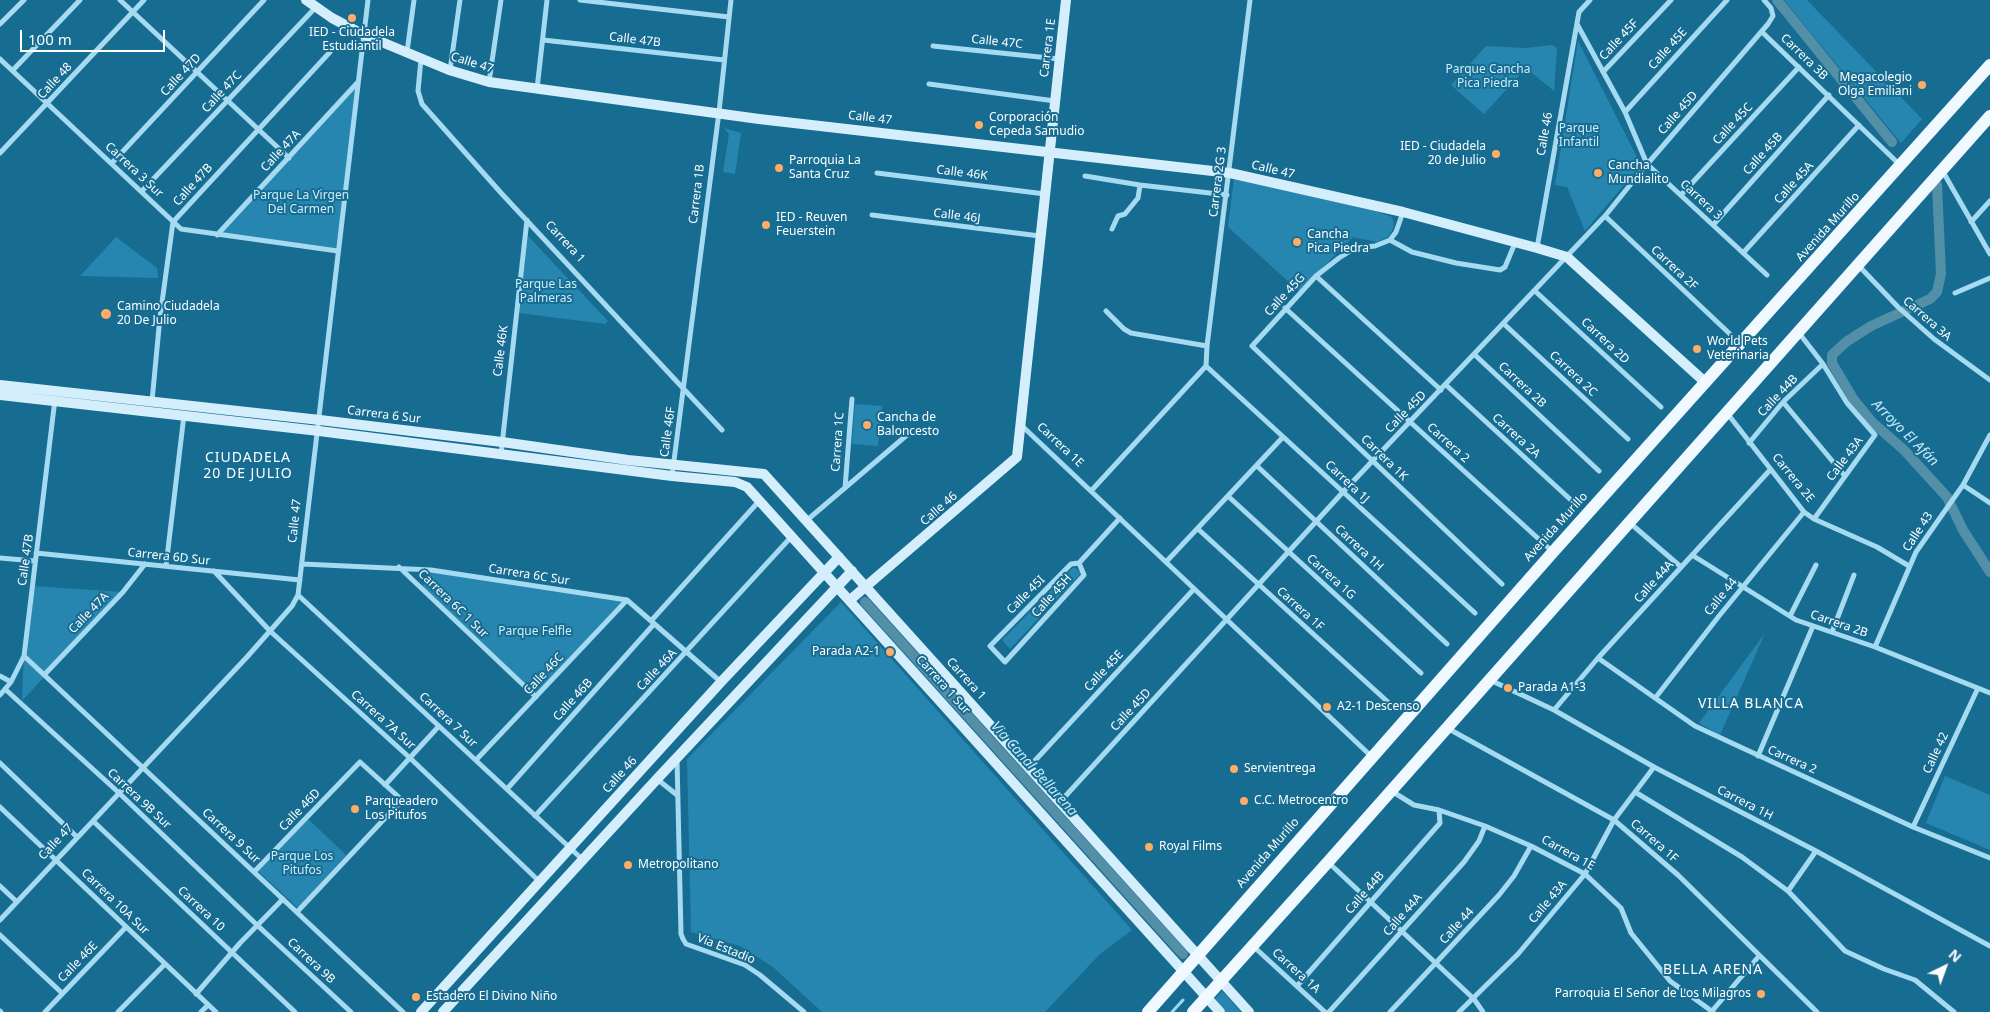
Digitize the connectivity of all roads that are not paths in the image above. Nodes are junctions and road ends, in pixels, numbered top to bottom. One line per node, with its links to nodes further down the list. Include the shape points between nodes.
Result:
1 (24, 0): 23 (street)
2 (80, 0): 37 (street)
3 (120, 0): 21 (street)
4 (144, 0): 21 (street, Calle 48)
5 (264, 0): 40 (street, Calle 47D)
6 (306, 0): 20 (street)
7 (368, 0): 26 (street)
8 (414, 0): 30 (street)
9 (460, 0): 38 (street)
10 (501, 0): 42 (street)
11 (547, 0): 27 (street)
12 (580, 0): 22 (street)
13 (731, 0): 22 (street, Carrera 1B)
14 (1066, 0): 33 (street, Carrera 1E)
15 (1250, 0): 62 (street, Carrera 2G 3)
16 (1590, 0): 24 (street, via 1579,12)
17 (1671, 0): 39 (street, Calle 45F)
18 (1727, 0): 50 (street, Calle 45E)
19 (1764, 0): 25 (street, Carrera 3B, via 1773,16)
20 (316, 7): 26 (street); 46 (street, Calle 47C)
21 (132, 12): 40 (street); 48 (street, Calle 48)
22 (729, 17): 34 (street, Carrera 1B)
23 (0, 24)
24 (1577, 24): 39 (street, Carrera 3); 82 (street, Calle 46)
25 (1762, 32): 36 (street, Carrera 3B); 58 (street, Calle 45D)
26 (365, 36): 30 (street, Calle 47); 41 (street, Calle 47)
27 (543, 40): 34 (street, Calle 47B); 44 (street)
28 (933, 46): 33 (street, Calle 47C)
29 (330, 52): 53 (street, Calle 47B)
30 (407, 53): 32 (street, Calle 47)
31 (0, 59): 37 (street, Carrera 3 Sur)
32 (421, 59): 38 (street, Calle 47); 73 (street, Carrera 1, via 418,91 422,104)
33 (1059, 59): 47 (street, Carrera 1E)
34 (724, 60): 49 (street, Carrera 1B)
35 (1990, 65): 59 (main road, Avenida Murillo)
36 (1799, 67): 45 (street, Carrera 3B); 67 (street, Calle 45C)
37 (12, 70): 48 (street, Carrera 3 Sur)
38 (449, 70): 42 (street, Calle 47)
39 (1603, 72): 50 (street, Carrera 3)
40 (197, 73): 46 (street); 57 (street, Calle 47D)
41 (358, 81): 56 (street, Calle 47A); 83 (street, Calle 47)
42 (489, 82): 44 (street, Calle 47)
43 (929, 84): 47 (street)
44 (536, 90): 49 (street, Calle 47)
45 (1828, 95): 52 (street, Carrera 3B); 76 (street, Calle 45B)
46 (228, 100): 53 (street); 65 (street, Calle 47C)
47 (1054, 101): 55 (street, Carrera 1E)
48 (48, 103): 54 (street, Calle 48); 57 (street, Carrera 3 Sur)
49 (719, 112): 55 (street, Calle 47); 107 (street, Carrera 1B)
50 (1624, 112): 58 (street, Carrera 3)
51 (1990, 116): 60 (main road)
52 (1860, 126): 59 (street, Carrera 3B); 84 (street, Calle 45A)
53 (258, 128): 56 (street); 74 (street, Calle 47B)
54 (1, 150)
55 (1049, 152): 62 (street, Calle 47); 66 (street, Carrera 1E)
56 (289, 158): 78 (street, Calle 47A)
57 (112, 163): 65 (street, Carrera 3 Sur)
58 (1647, 164): 67 (street, Carrera 3); 72 (street, Calle 45D)
59 (1901, 166): 104 (main road, Avenida Murillo)
60 (1942, 170): 75 (street); 87 (main road)
61 (877, 173): 66 (street, Calle 46K)
62 (1230, 173): 68 (street, Carrera 2G 3); 70 (street, Calle 47)
63 (1084, 176): 64 (street)
64 (1140, 185): 68 (street); 77 (street, via 1138,198 1125,214 1118,216)
65 (142, 191): 74 (street, Carrera 3 Sur)
66 (1045, 194): 79 (street, Carrera 1E)
67 (1681, 195): 76 (street, Carrera 3)
68 (1227, 196): 98 (street, Carrera 2G 3)
69 (1990, 201): 75 (street)
70 (1403, 212): 80 (street); 81 (street, Calle 47)
71 (872, 215): 79 (street, Calle 46J)
72 (1605, 216): 86 (street, Calle 45D); 97 (street, Carrera 2F)
73 (527, 220): 107 (street, Carrera 1); 126 (street, Calle 46K)
74 (173, 222): 78 (street, Carrera 3 Sur, via 181,229); 112 (street, Calle 47B)
75 (1971, 222): 85 (street)
76 (1713, 225): 84 (street, Carrera 3)
77 (1112, 229)
78 (217, 235): 83 (street, Carrera 3 Sur)
79 (1040, 236): 119 (street, Carrera 1E)
80 (1390, 240): 81 (street, via 1412,252 1456,264 1500,270 1505,267); 88 (street, Calle 45G, via 1375,246 1355,248)
81 (1516, 242): 82 (street, Calle 47)
82 (1537, 248): 86 (street, Calle 47)
83 (338, 251): 117 (street, Calle 47)
84 (1743, 253): 89 (street, Carrera 3)
85 (1990, 254)
86 (1567, 257): 91 (street, Calle 45D); 104 (street)
87 (1858, 265): 96 (main road); 103 (street, Carrera 3A, via 1908,316 1960,360)
88 (1316, 276): 93 (street, Calle 45G); 108 (street)
89 (1767, 276)
90 (1990, 278): 92 (street)
91 (1535, 291): 95 (street, Calle 45D); 114 (street, Carrera 2D)
92 (1955, 293)
93 (1285, 308): 99 (street, Calle 45G); 118 (street, Carrera 2)
94 (1106, 311): 98 (street, via 1131,333)
95 (1504, 324): 100 (street, Calle 45D); 125 (street, Carrera 2C)
96 (1798, 332): 101 (street); 116 (main road)
97 (1730, 335)
98 (1207, 346): 102 (street, Carrera 2G 3)
99 (1252, 346): 129 (street, Carrera 1K)
100 (1475, 355): 106 (street, Calle 45D); 133 (street, Carrera 2B)
101 (1823, 364): 113 (street, Calle 44B); 135 (street, Calle 43A, via 1847,403 1875,435)
102 (1206, 366): 124 (street, Carrera 1J); 139 (street)
103 (1990, 380)
104 (1706, 383): 154 (main road, Avenida Murillo)
105 (0, 385): 110 (street, Carrera 6 Sur)
106 (1446, 385): 108 (street, Calle 45D); 143 (street, Carrera 2A)
107 (684, 390): 120 (street, Carrera 1); 132 (street, Calle 46F)
108 (1441, 390): 118 (street, Calle 45D)
109 (0, 395): 110 (street, Carrera 6 Sur)
110 (55, 395): 112 (street, Carrera 6 Sur); 115 (street, Carrera 6 Sur); 155 (street, Calle 47B)
111 (852, 398): 138 (street, Carrera 1C)
112 (152, 401): 115 (street, Carrera 6 Sur)
113 (1783, 402): 127 (street, Calle 44B); 135 (street)
114 (1661, 407)
115 (184, 410): 117 (street, Carrera 6 Sur); 121 (street, Carrera 6 Sur); 165 (street)
116 (1726, 413): 127 (street, Carrera 2E); 150 (main road)
117 (320, 420): 121 (street, Calle 47); 126 (street, Carrera 6 Sur)
118 (1410, 422): 129 (street, Calle 45D); 154 (street, Carrera 2)
119 (1020, 424): 139 (street, Carrera 1E); 177 (street, Calle 46, via 1017,457)
120 (722, 430)
121 (318, 431): 128 (street, Carrera 6 Sur); 163 (street, Calle 47)
122 (908, 435): 138 (street)
123 (1990, 435): 136 (street, Calle 43)
124 (1283, 437): 130 (street); 140 (street, Carrera 1J)
125 (1628, 439)
126 (502, 442): 128 (street, Calle 46K); 132 (street, Carrera 6 Sur)
127 (1749, 442): 131 (street, Carrera 2E)
128 (500, 454): 132 (street, Carrera 6 Sur)
129 (1373, 461): 140 (street, Calle 45D); 174 (street, Carrera 1K)
130 (1257, 466): 141 (street); 149 (street, Carrera 1H)
131 (1770, 470): 145 (street, Carrera 2E); 156 (street, Calle 44A)
132 (673, 471): 134 (street, Carrera 6 Sur); 137 (street, Carrera 6 Sur)
133 (1599, 471)
134 (764, 474): 148 (street, Carrera 1)
135 (1844, 475): 147 (street, Calle 43A)
136 (1963, 485): 144 (street); 166 (street, Calle 43, via 1923,539)
137 (747, 487): 142 (street, Carrera 1 Sur)
138 (845, 488): 148 (street)
139 (1091, 491): 146 (street, Carrera 1E)
140 (1343, 492): 149 (street, Calle 45D); 183 (street, Carrera 1J)
141 (1228, 497): 151 (street); 153 (street, Carrera 1G)
142 (760, 500): 152 (street, Carrera 1 Sur); 186 (street, Calle 46B)
143 (1572, 501)
144 (1990, 503)
145 (1804, 512): 147 (street, Carrera 2E); 178 (street, Calle 44)
146 (1120, 518): 160 (street, Carrera 1E); 161 (street, Calle 45H)
147 (1814, 519): 166 (street, Carrera 2E, via 1877,547)
148 (806, 520): 157 (street, Carrera 1)
149 (1316, 522): 153 (street, Calle 45D); 190 (street, Carrera 1H)
150 (1630, 522): 168 (street); 199 (main road)
151 (1198, 529): 160 (street); 175 (street, Carrera 1F)
152 (792, 536): 171 (street, Carrera 1 Sur); 192 (street, Calle 46A)
153 (1289, 552): 175 (street, Calle 45D); 196 (street, Carrera 1G)
154 (1552, 552): 212 (main road, Avenida Murillo)
155 (36, 553): 159 (street, Calle 47B); 162 (street, Carrera 6D Sur)
156 (1692, 556): 168 (street, Calle 44A); 178 (street, Carrera 2B)
157 (840, 557): 170 (street, Carrera 1); 171 (street, Calle 46)
158 (0, 558): 159 (street)
159 (35, 561): 193 (street, Calle 47B)
160 (1166, 562): 179 (street, Carrera 1E)
161 (1080, 563): 195 (street, Calle 45H, via 1084,575); 195 (street, Calle 45I, via 1071,564 990,646)
162 (145, 564): 165 (street, Carrera 6D Sur); 197 (street, Calle 47A, via 123,592)
163 (303, 564): 167 (street, Carrera 6C Sur); 173 (street, Calle 47)
164 (1816, 565): 184 (street)
165 (166, 566): 169 (street, Carrera 6D Sur)
166 (1909, 566): 191 (street, Calle 43)
167 (399, 567): 181 (street, Carrera 6C Sur); 206 (street, Carrera 6C 1 Sur)
168 (1681, 567): 194 (street, Calle 44A)
169 (214, 571): 173 (street, Carrera 6D Sur); 188 (street, Carrera 7A Sur)
170 (852, 571): 176 (street); 177 (street, Carrera 1)
171 (825, 572): 176 (street, Carrera 1 Sur); 201 (street, Calle 46)
172 (1854, 575): 189 (street)
173 (300, 580): 180 (street, Calle 47)
174 (1502, 584)
175 (1259, 585): 185 (street, Calle 45D); 208 (street, Carrera 1F)
176 (838, 586): 182 (street, Carrera 1 Sur); 215 (street)
177 (866, 587): 182 (street, Calle 46); 220 (street, Carrera 1)
178 (1742, 587): 184 (street, Carrera 2B); 207 (street, Calle 44)
179 (1194, 588): 185 (street, Carrera 1E); 220 (street, Calle 45E)
180 (298, 595): 188 (street, Calle 47); 210 (street, Carrera 7 Sur)
181 (627, 600): 186 (street); 206 (street, Calle 46C)
182 (850, 600): 265 (street, Carrera 1 Sur)
183 (1475, 613)
184 (1790, 616): 187 (street, Carrera 2B)
185 (1228, 620): 212 (street, Carrera 1E); 228 (street, Calle 45D)
186 (653, 622): 192 (street); 223 (street, Calle 46B)
187 (1813, 626): 189 (street, Carrera 2B); 213 (street)
188 (270, 631): 214 (street, Carrera 7A Sur); 219 (street, Calle 47)
189 (1832, 632): 191 (street, Carrera 2B)
190 (1447, 644)
191 (1875, 647): 202 (street, Carrera 2B)
192 (687, 652): 201 (street); 231 (street, Calle 46A)
193 (24, 656): 197 (street, Carrera 9 Sur); 200 (street, Calle 47B)
194 (1598, 658): 207 (street, Carrera 2); 209 (street, Calle 44A)
195 (1005, 662)
196 (1421, 672)
197 (45, 674): 219 (street, Carrera 9 Sur)
198 (0, 676): 200 (street)
199 (1489, 680): 209 (street, Carrera 1H); 211 (main road)
200 (11, 682): 203 (street, Calle 47B)
201 (721, 682): 238 (street, Calle 46)
202 (1978, 688): 204 (street, Carrera 2B); 235 (street, Calle 42)
203 (5, 689): 205 (street, Calle 47B); 225 (street, Carrera 9B Sur)
204 (1990, 693)
205 (0, 695)
206 (536, 697): 216 (street, Calle 46C)
207 (1656, 697): 213 (street, Carrera 2, via 1695,726)
208 (1389, 702)
209 (1554, 710): 218 (street, Carrera 1H)
210 (439, 726): 214 (street); 216 (street, Carrera 7 Sur)
211 (1447, 728): 224 (main road); 232 (street, Carrera 1F)
212 (1372, 756): 261 (main road, Avenida Murillo)
213 (1758, 756): 235 (street, Carrera 2)
214 (410, 758): 222 (street); 246 (street, Carrera 7A Sur)
215 (677, 758): 221 (street); 227 (street, Vía Estadio)
216 (476, 760): 223 (street, Carrera 7 Sur)
217 (0, 763): 236 (street)
218 (1654, 767): 226 (street, Calle 43A); 239 (street, Carrera 1H)
219 (143, 768): 225 (street, Calle 47); 244 (street, Carrera 9 Sur)
220 (1029, 768): 228 (street, Carrera 1)
221 (657, 779): 227 (street); 242 (street)
222 (385, 785): 244 (street, Calle 46D, via 360,762); 252 (street, via 402,800)
223 (507, 789): 231 (street, Carrera 7 Sur)
224 (1391, 791): 230 (street, Carrera 1E, via 1414,805); 243 (main road)
225 (118, 792): 233 (street, Calle 47); 254 (street, Carrera 9B Sur)
226 (1635, 792): 232 (street, Calle 43A); 248 (street, via 1742,857)
227 (677, 795): 282 (street, Vía Estadio, via 683,939 686,944 745,965)
228 (1060, 802): 261 (street, Carrera 1)
229 (0, 807): 241 (street, Carrera 10A Sur)
230 (1439, 810): 234 (street, Carrera 1E); 251 (street, Calle 44B, via 1440,822)
231 (535, 816): 238 (street, Carrera 7 Sur)
232 (1614, 820): 245 (street, Calle 43A); 262 (street, Carrera 1F, via 1678,875)
233 (93, 821): 236 (street, Calle 47); 260 (street, Carrera 10)
234 (1485, 826): 237 (street, Carrera 1E); 256 (street, Calle 44A, via 1464,862)
235 (1913, 827): 240 (street, Carrera 2)
236 (77, 836): 241 (street, Calle 47)
237 (1531, 846): 245 (street, Carrera 1E); 264 (street, Calle 44, via 1514,876)
238 (571, 848): 242 (street, Carrera 7 Sur); 246 (street, Calle 46)
239 (1816, 851): 248 (street); 259 (street, Carrera 1H)
240 (1990, 858)
241 (56, 860): 250 (street, Calle 47); 255 (street, Carrera 10A Sur)
242 (583, 860): 281 (street)
243 (1328, 862): 251 (street); 258 (main road)
244 (254, 872): 249 (street, Carrera 9 Sur)
245 (1585, 874): 271 (street, Calle 43A, via 1518,954); 291 (street, Carrera 1E, via 1621,908 1631,933 1670,981)
246 (540, 882): 280 (street, Calle 46)
247 (0, 886): 250 (street)
248 (1788, 891): 293 (street, via 1845,951 1915,980)
249 (284, 899): 252 (street, Carrera 9 Sur); 254 (street)
250 (17, 902): 253 (street, Calle 47)
251 (1370, 902): 256 (street); 267 (street, Calle 44B)
252 (297, 912): 279 (street, Carrera 9 Sur)
253 (0, 920)
254 (257, 925): 260 (street); 278 (street, Carrera 9B)
255 (126, 927): 263 (street, Carrera 10A Sur); 268 (street, Calle 46E)
256 (1402, 931): 264 (street); 287 (street, Calle 44A)
257 (0, 935): 268 (street)
258 (1252, 945): 266 (main road); 267 (street, Carrera 1A)
259 (1990, 946)
260 (232, 953): 269 (street); 277 (street, Carrera 10)
261 (1198, 956): 265 (main road, Avenida Murillo); 266 (street, Carrera 1)
262 (1759, 956): 291 (street); 292 (street, Carrera 1F)
263 (165, 964): 269 (street, Carrera 10A Sur); 274 (street)
264 (1436, 964): 271 (street); 288 (street, Calle 44)
265 (1182, 972): 270 (street, Carrera 1 Sur); 283 (main road, Avenida Murillo)
266 (1221, 980): 270 (main road); 286 (street, Carrera 1)
267 (1297, 986): 287 (street, Carrera 1A)
268 (62, 993): 273 (street, Calle 46E)
269 (196, 994): 272 (street, Carrera 10A Sur)
270 (1206, 997): 284 (main road); 285 (street, Carrera 1 Sur)
271 (1474, 999): 289 (street, Calle 43A); 290 (street)
272 (208, 1005): 275 (street); 276 (street, Carrera 10A Sur)
273 (45, 1012)
274 (118, 1012)
275 (201, 1012)
276 (216, 1012)
277 (294, 1012)
278 (351, 1012)
279 (403, 1012)
280 (421, 1012)
281 (443, 1012)
282 (804, 1012)
283 (1148, 1012)
284 (1193, 1012)
285 (1220, 1012)
286 (1249, 1012)
287 (1327, 1012)
288 (1390, 1012)
289 (1459, 1012)
290 (1484, 1012)
291 (1713, 1012)
292 (1817, 1012)
293 (1954, 1012)

